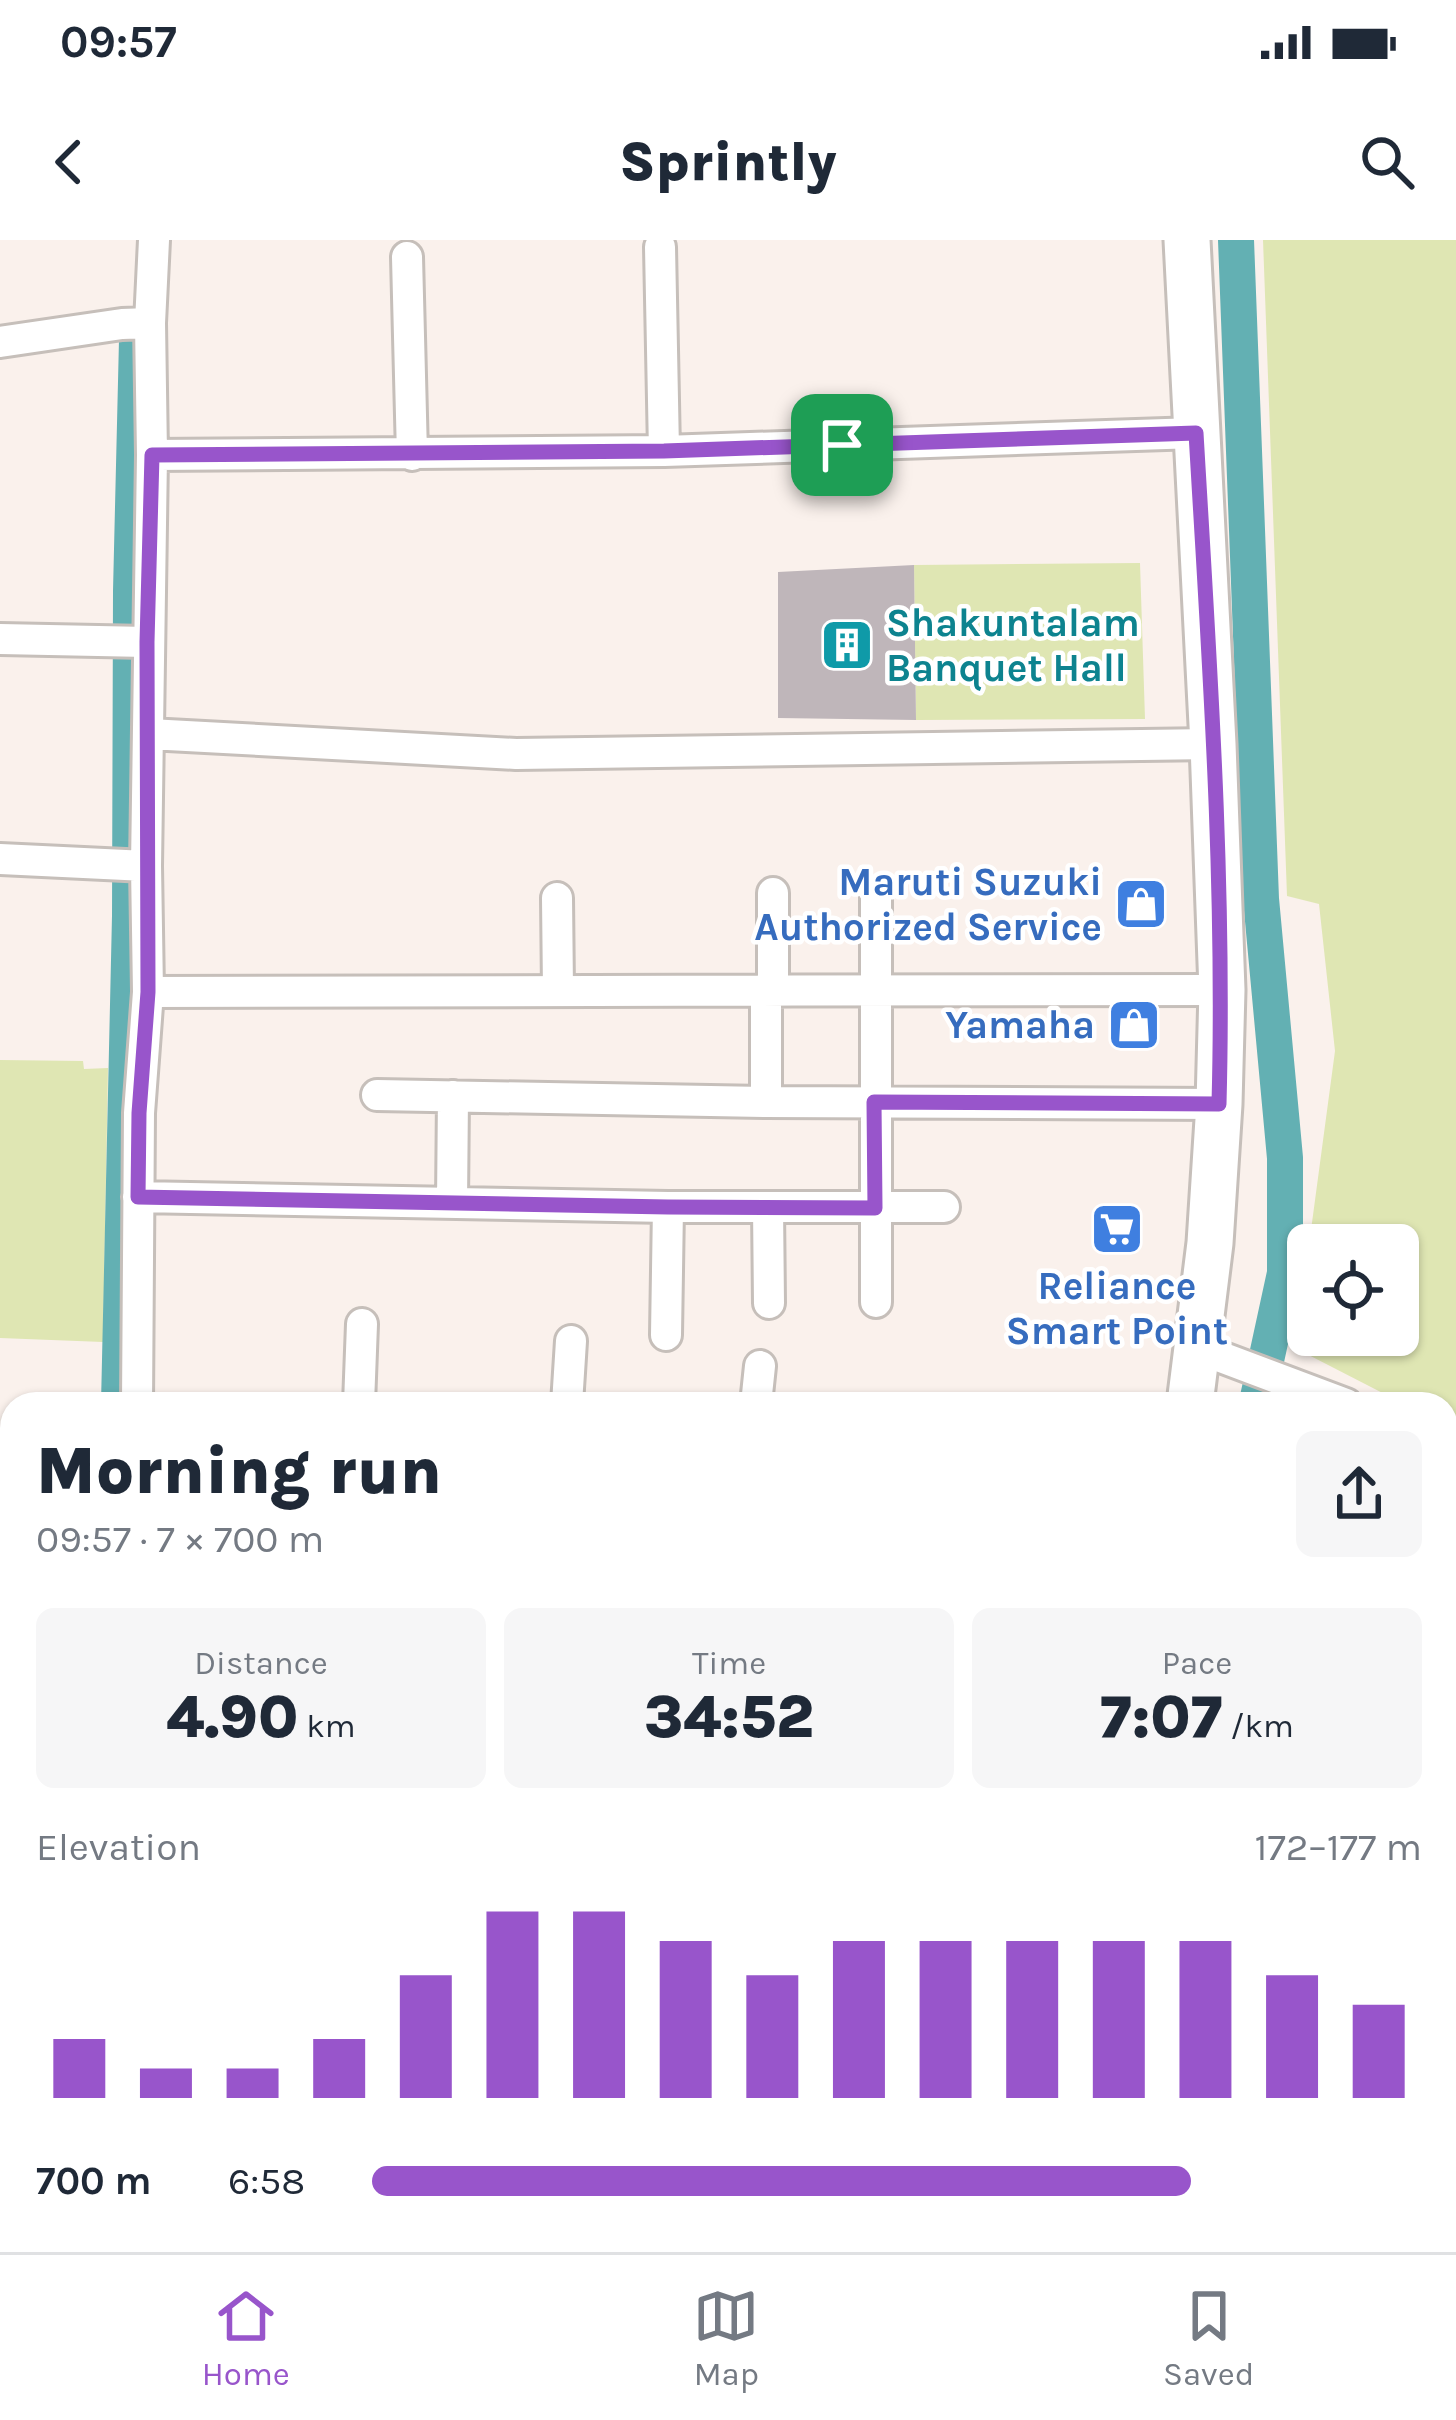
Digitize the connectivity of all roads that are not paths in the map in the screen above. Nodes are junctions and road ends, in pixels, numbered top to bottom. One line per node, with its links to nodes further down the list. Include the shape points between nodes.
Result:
1 (154, 240): 5 (street)
2 (1187, 240): 7 (main road)
3 (660, 247): 8 (street)
4 (407, 257): 10 (street)
5 (137, 324): 6 (street); 9 (street)
6 (0, 342)
7 (1196, 433): 8 (street); 14 (main road)
8 (664, 451): 10 (street)
9 (152, 455): 10 (street); 12 (street)
10 (412, 455)
11 (0, 639): 12 (street)
12 (134, 642): 13 (street)
13 (149, 734): 14 (street, via 516,754); 16 (street)
14 (1213, 744): 22 (main road)
15 (0, 859): 16 (street)
16 (134, 864): 24 (street)
17 (773, 893): 20 (street)
18 (876, 893): 23 (street)
19 (556, 898): 21 (street)
20 (769, 988): 21 (street); 23 (street); 27 (street)
21 (558, 990): 24 (street)
22 (1222, 990): 23 (street); 29 (main road)
23 (874, 991): 28 (street)
24 (148, 992): 30 (street)
25 (377, 1095): 26 (street)
26 (453, 1096): 27 (street); 31 (street)
27 (766, 1102): 28 (street)
28 (874, 1102): 29 (street); 35 (street)
29 (1219, 1104): 41 (main road)
30 (138, 1197): 31 (street); 43 (street)
31 (452, 1202): 32 (street)
32 (668, 1207): 34 (street); 39 (street)
33 (944, 1207): 35 (street)
34 (768, 1208): 35 (street); 37 (street)
35 (875, 1208): 36 (street)
36 (876, 1301)
37 (769, 1303)
38 (362, 1324): 44 (street)
39 (666, 1335)
40 (571, 1341): 45 (street)
41 (1197, 1348): 47 (main road); 48 (street)
42 (760, 1366): 46 (street)
43 (137, 1392)
44 (359, 1392)
45 (568, 1392)
46 (757, 1392)
47 (1192, 1392)
48 (1316, 1392)

